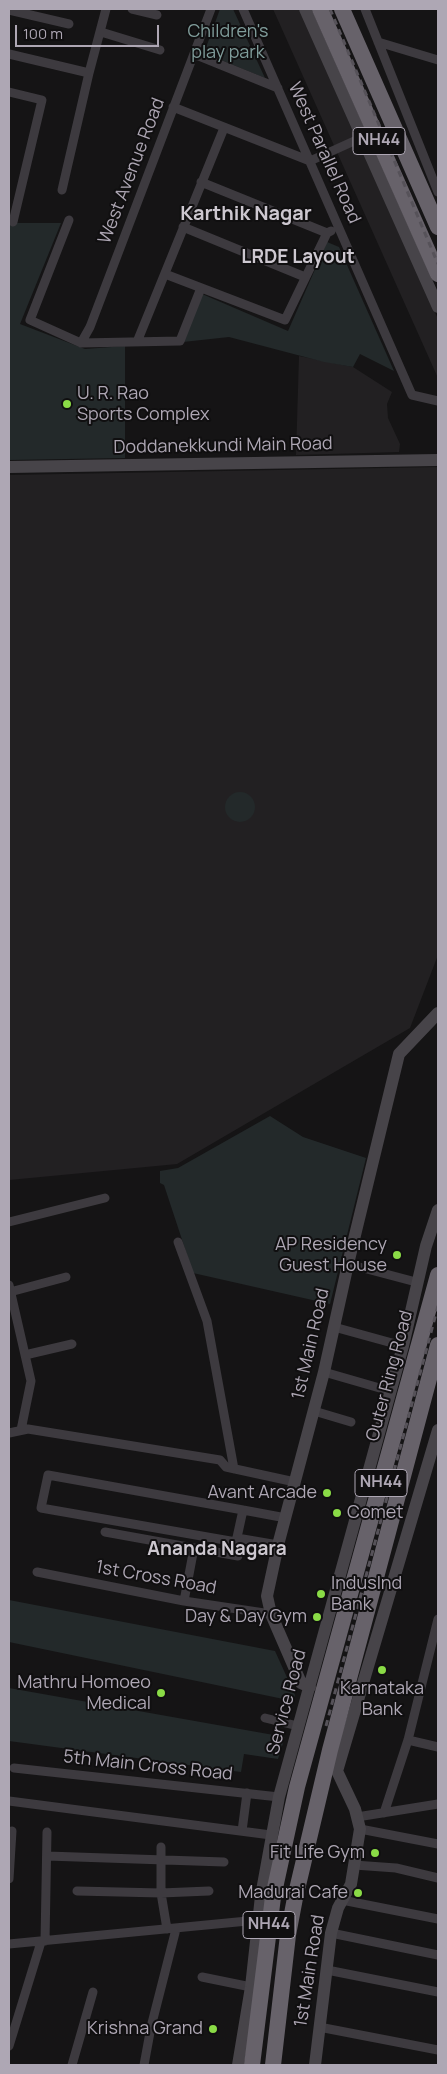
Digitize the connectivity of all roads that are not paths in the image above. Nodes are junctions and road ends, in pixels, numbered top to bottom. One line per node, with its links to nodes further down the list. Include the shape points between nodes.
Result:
1 (106, 9): 12 (street)
2 (132, 9): 10 (street)
3 (211, 9): 16 (street, West Avenue Road)
4 (243, 9): 19 (street, West Parallel Road)
5 (305, 9): 23 (street)
6 (320, 9): 34 (highway, NH44)
7 (342, 9): 31 (highway, NH44)
8 (365, 9): 13 (street)
9 (9, 10): 11 (street)
10 (157, 15)
11 (69, 24)
12 (100, 32): 14 (street); 18 (street)
13 (378, 42): 17 (street); 27 (street)
14 (160, 50)
15 (9, 54): 18 (street)
16 (194, 54): 19 (street); 21 (street, West Avenue Road)
17 (438, 60)
18 (89, 73): 26 (street)
19 (278, 88): 24 (street, West Parallel Road)
20 (9, 92): 29 (street, via 42,100)
21 (173, 107): 22 (street); 41 (street, West Avenue Road, via 90,327)
22 (224, 128): 24 (street); 25 (street)
23 (363, 137): 24 (street); 34 (street)
24 (310, 161): 32 (street, West Parallel Road)
25 (201, 182): 30 (street); 33 (street)
26 (62, 190)
27 (438, 192)
28 (69, 220): 41 (street, via 30,320)
29 (13, 222)
30 (183, 227): 35 (street); 37 (street)
31 (438, 227)
32 (339, 228): 33 (street); 42 (street, West Parallel Road, via 412,395)
33 (327, 233): 37 (street)
34 (416, 240): 36 (highway, NH44); 39 (street)
35 (165, 274): 38 (street); 40 (street)
36 (438, 274)
37 (305, 277): 38 (street, via 285,320)
38 (201, 288): 40 (street, via 180,341)
39 (438, 307)
40 (137, 342): 41 (street)
41 (81, 343)
42 (438, 401)
43 (438, 460): 44 (street, Doddanekkundi Main Road)
44 (9, 468)
45 (438, 1013): 50 (street, 1st Main Road, via 399,1054)
46 (106, 1198): 48 (street)
47 (438, 1210): 53 (street, Service Road)
48 (9, 1222)
49 (178, 1242): 67 (street, via 207,1321)
50 (348, 1264): 53 (street); 55 (street, 1st Main Road)
51 (438, 1275): 81 (highway, Outer Ring Road / NH44)
52 (66, 1277): 54 (street)
53 (416, 1282): 58 (street, Service Road)
54 (10, 1288): 59 (street)
55 (334, 1327): 58 (street); 60 (street, 1st Main Road)
56 (72, 1344): 59 (street)
57 (438, 1345): 86 (highway, NH44)
58 (403, 1346): 61 (street, Service Road)
59 (25, 1355): 64 (street, via 31,1381)
60 (324, 1372): 61 (street); 62 (street, 1st Main Road)
61 (390, 1391): 81 (street, Service Road)
62 (314, 1410): 63 (street); 68 (street, 1st Main Road)
63 (351, 1422)
64 (21, 1430): 66 (street); 67 (street, via 220,1460 226,1467)
65 (438, 1430): 86 (street)
66 (9, 1433)
67 (234, 1469): 68 (street)
68 (296, 1482): 70 (street, 1st Main Road)
69 (243, 1510): 70 (street); 72 (street); 72 (street, via 48,1475 41,1508 236,1542)
70 (286, 1518): 73 (street, 1st Main Road)
71 (105, 1532): 74 (street)
72 (237, 1538): 73 (street)
73 (278, 1545): 78 (street, 1st Main Road, via 267,1596)
74 (194, 1548): 75 (street); 77 (street)
75 (238, 1556)
76 (36, 1572): 77 (street, 1st Cross Road)
77 (184, 1601): 78 (street, 1st Cross Road)
78 (271, 1614): 81 (street, 1st Main Road, via 301,1683)
79 (438, 1619): 80 (street)
80 (437, 1629): 84 (street)
81 (316, 1689): 83 (street, Service Road); 128 (highway, NH44, via 273,1897)
82 (265, 1718): 83 (street)
83 (298, 1726): 89 (street, Service Road)
84 (408, 1740): 85 (street); 92 (street)
85 (438, 1748)
86 (332, 1766): 93 (street); 129 (highway, NH44, via 295,1898)
87 (14, 1768): 88 (street, 5th Main Cross Road)
88 (247, 1793): 89 (street, 5th Main Cross Road); 95 (street)
89 (279, 1797): 97 (street, Service Road)
90 (9, 1801): 95 (street)
91 (438, 1804): 92 (street)
92 (384, 1813): 93 (street)
93 (359, 1823): 98 (street); 103 (street, 1st Main Road)
94 (12, 1831): 105 (street)
95 (242, 1831): 97 (street)
96 (47, 1832): 100 (street)
97 (271, 1835): 111 (street, Service Road)
98 (438, 1844)
99 (161, 1847): 101 (street)
100 (47, 1856): 101 (street); 114 (street)
101 (161, 1861): 102 (street); 108 (street)
102 (224, 1862)
103 (354, 1866): 104 (street, via 396,1868); 109 (street, 1st Main Road, via 351,1884)
104 (438, 1878)
105 (9, 1879)
106 (77, 1891): 108 (street)
107 (210, 1891): 108 (street)
108 (161, 1894): 112 (street)
109 (342, 1900): 110 (street); 113 (street, 1st Main Road)
110 (438, 1919)
111 (258, 1920): 112 (street); 119 (street, Service Road)
112 (171, 1929): 114 (street); 126 (street)
113 (331, 1933): 116 (street); 117 (street, 1st Main Road)
114 (43, 1941): 115 (street); 123 (street)
115 (9, 1944)
116 (438, 1955)
117 (327, 1970): 121 (street); 122 (street, 1st Main Road)
118 (202, 1977): 119 (street)
119 (251, 1987): 127 (street, Service Road)
120 (93, 1992): 125 (street)
121 (438, 1992)
122 (320, 2027): 124 (street); 130 (street, 1st Main Road)
123 (9, 2046)
124 (438, 2050)
125 (72, 2065)
126 (144, 2065)
127 (238, 2065)
128 (252, 2065)
129 (273, 2065)
130 (315, 2065)

